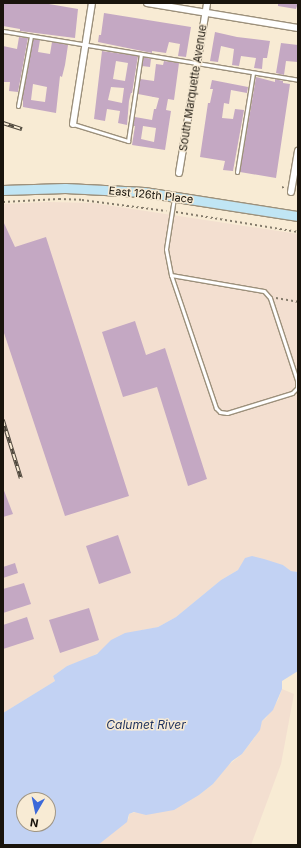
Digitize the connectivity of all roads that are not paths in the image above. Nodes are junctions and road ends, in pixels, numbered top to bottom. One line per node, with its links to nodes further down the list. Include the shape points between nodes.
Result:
1 (92, 3): 8 (street)
2 (147, 3): 4 (street)
3 (207, 3): 4 (street, South Marquette Avenue)
4 (205, 12): 5 (street); 10 (street, South Marquette Avenue)
5 (298, 28)
6 (3, 31): 7 (lane)
7 (30, 36): 8 (lane); 13 (lane)
8 (85, 45): 9 (lane); 14 (street)
9 (141, 54): 10 (lane); 14 (lane, via 128,141)
10 (197, 64): 11 (lane); 17 (street, South Marquette Avenue)
11 (253, 73): 12 (lane); 16 (lane)
12 (298, 80)
13 (18, 106)
14 (73, 124)
15 (298, 151): 19 (street)
16 (237, 172)
17 (179, 173)
18 (3, 190): 20 (street, East 126th Place, via 92,189)
19 (291, 192)
20 (175, 196): 22 (street, East 126th Place); 24 (lane, via 166,248)
21 (298, 210): 22 (street)
22 (276, 212): 23 (street, East 126th Place)
23 (298, 216)
24 (172, 275): 24 (lane, via 216,408 220,412 227,413 292,393 297,380 270,298 264,291)

